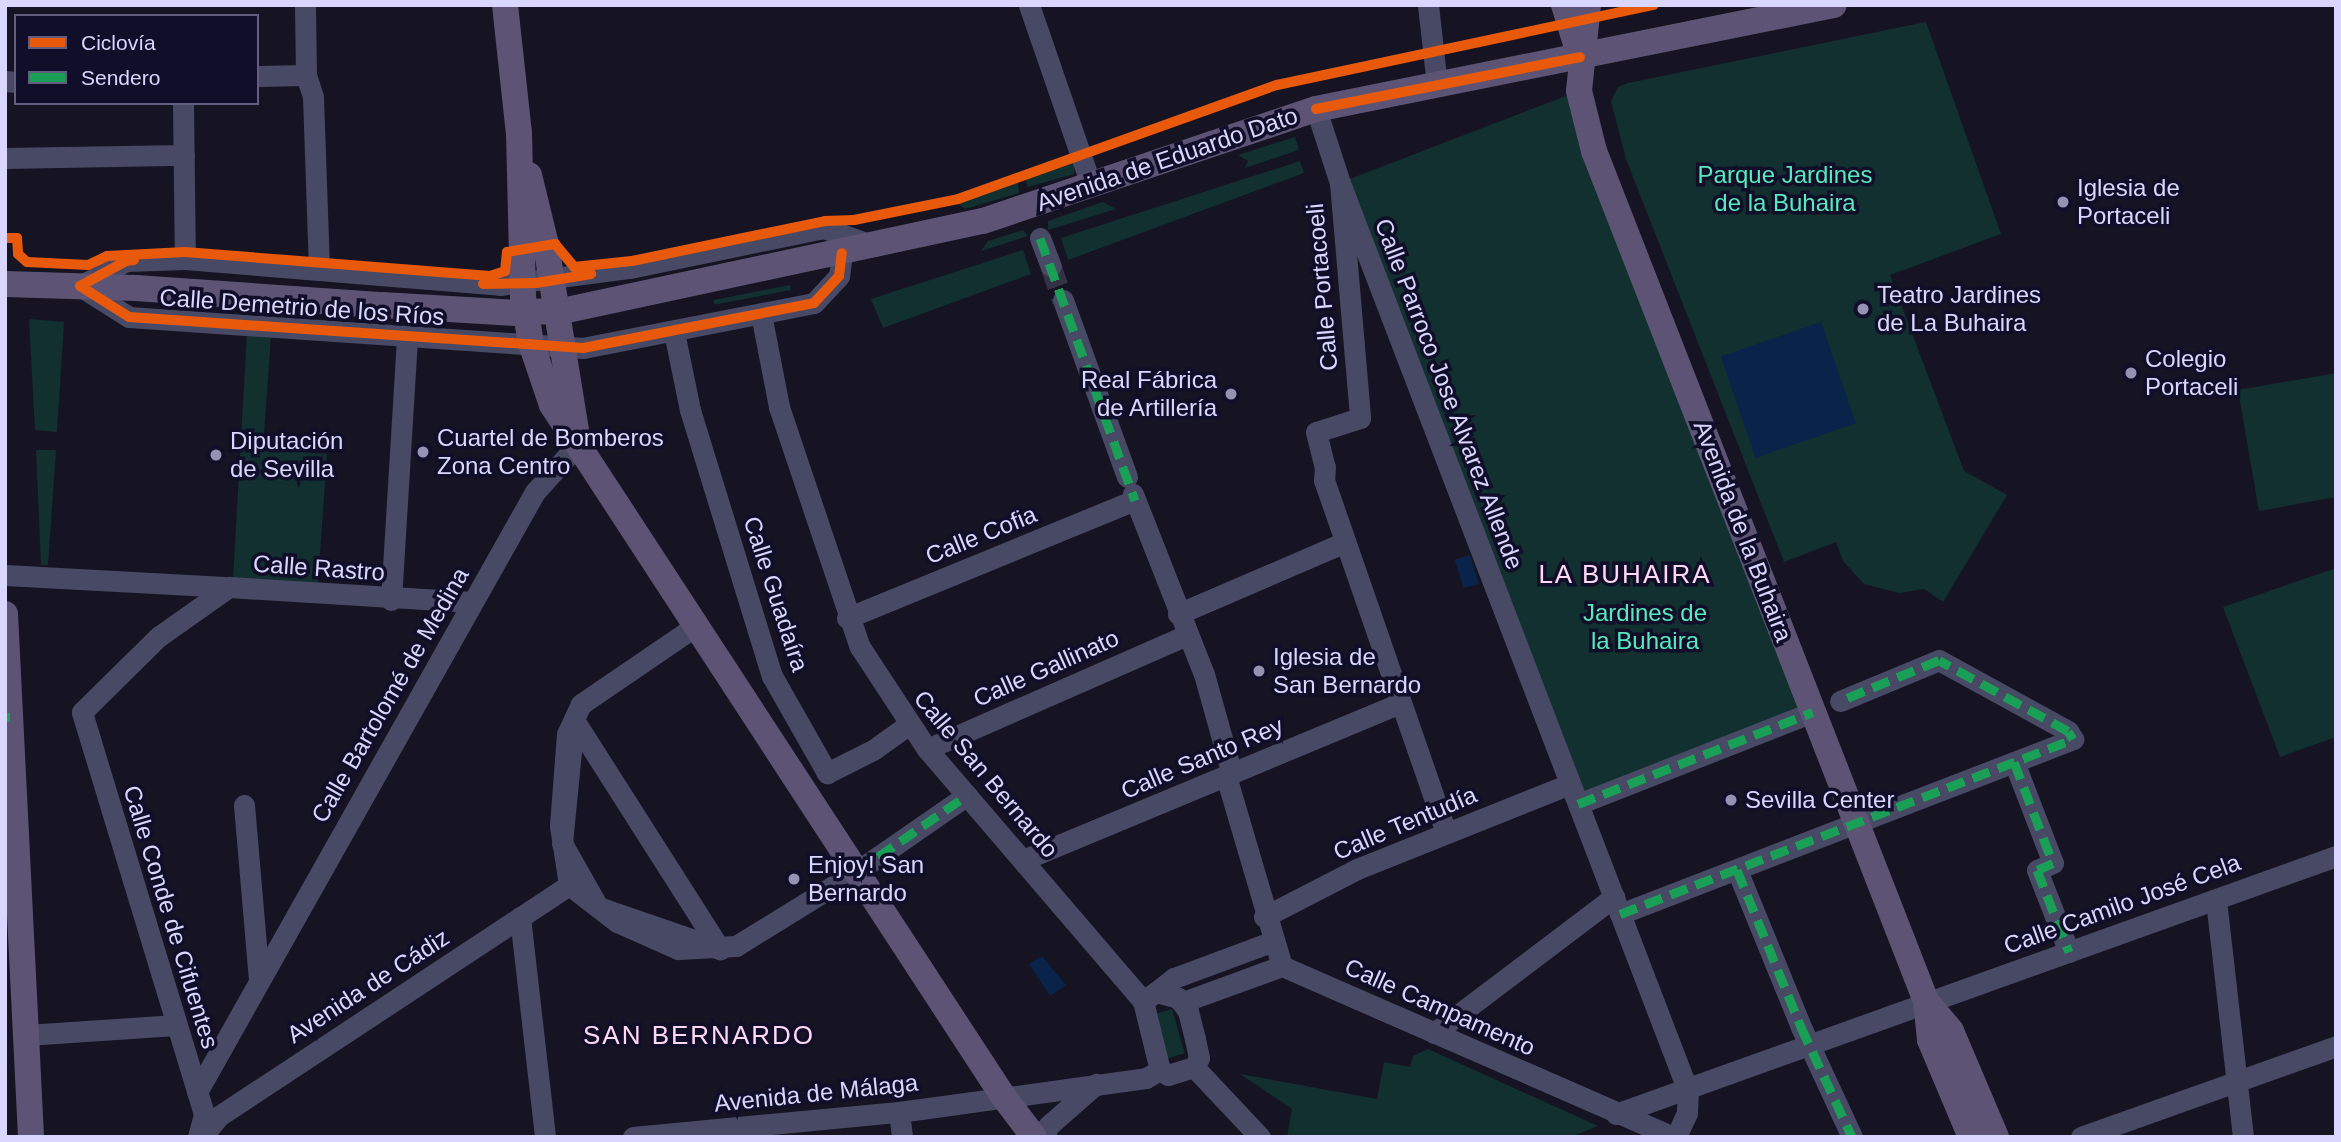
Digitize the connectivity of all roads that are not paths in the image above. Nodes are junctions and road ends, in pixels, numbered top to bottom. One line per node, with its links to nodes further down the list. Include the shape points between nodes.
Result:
1 (305, 5): 10 (street)
2 (505, 5): 15 (main road)
3 (1029, 5): 19 (street)
4 (1428, 5): 12 (street)
5 (1564, 5): 9 (main road, Avenida de la Buhaira)
6 (1588, 5): 9 (main road, Avenida de la Buhaira, via 1590,19)
7 (1834, 5): 8 (main road, Avenida de Eduardo Dato)
8 (1759, 13): 9 (main road, Avenida de Eduardo Dato)
9 (1580, 57): 12 (main road, Avenida de Eduardo Dato); 52 (main road, Avenida de la Buhaira, via 1579,91 1594,151)
10 (306, 75): 11 (street); 25 (street, via 313,97)
11 (259, 76)
12 (1437, 85): 14 (main road, Avenida de Eduardo Dato)
13 (183, 105): 16 (street)
14 (1316, 109): 18 (street, Calle Portacoeli); 19 (main road, Avenida de Eduardo Dato)
15 (519, 133): 26 (main road); 28 (main road)
16 (184, 155): 17 (street); 23 (street)
17 (5, 158)
18 (1340, 183): 39 (street, Calle Portacoeli, via 1360,418 1316,432 1324,481); 59 (street, Calle Parroco Jose Alvarez Allende)
19 (1091, 185): 21 (main road, Avenida de Eduardo Dato, via 983,221)
20 (1040, 238): 24 (street)
21 (874, 246): 22 (main road, Avenida de Eduardo Dato); 26 (street, via 824,229)
22 (842, 253): 31 (main road, Avenida de Eduardo Dato); 32 (street, via 839,276 814,303)
23 (185, 259): 25 (street, Calle Demetrio de los Ríos); 29 (street, Calle Demetrio de los Ríos, via 126,261)
24 (1051, 266)
25 (320, 270): 28 (street, Calle Demetrio de los Ríos)
26 (552, 281): 28 (street, Calle Demetrio de los Ríos); 31 (main road)
27 (5, 284): 29 (main road, Calle Demetrio de los Ríos)
28 (522, 284): 35 (main road)
29 (80, 286): 31 (main road, Calle Demetrio de los Ríos, bridge, via 468,311); 34 (street, Calle Demetrio de los Ríos, via 128,317)
30 (1063, 300): 38 (street)
31 (562, 310): 36 (main road)
32 (761, 314): 33 (street); 46 (street, Calle San Bernardo, via 776,396)
33 (674, 332): 36 (street, Calle Demetrio de los Ríos); 55 (street, Calle Guadaíra, via 690,410 772,676 827,773 873,750)
34 (407, 335): 35 (street, Calle Demetrio de los Ríos); 42 (street)
35 (531, 343): 36 (street, Calle Demetrio de los Ríos); 37 (main road, via 552,405)
36 (570, 352): 37 (main road)
37 (578, 444): 43 (street, Calle Bartolomé de Medina, via 535,492); 47 (main road)
38 (1132, 490): 45 (street); 46 (street, Calle Cofia)
39 (1345, 542): 45 (street); 50 (street)
40 (5, 575): 41 (street)
41 (229, 587): 42 (street, Calle Rastro); 51 (street, Calle Rastro, via 158,637)
42 (391, 600): 43 (street, Calle Rastro)
43 (473, 603): 79 (street, Calle Bartolomé de Medina)
44 (5, 614): 53 (main road)
45 (1178, 614): 48 (street)
46 (847, 618): 55 (street, Calle San Bernardo)
47 (694, 627): 54 (street, via 581,704); 68 (main road)
48 (1187, 635): 56 (street, Calle Gallinato); 58 (street, via 1204,674)
49 (1840, 701): 57 (street, via 1939,660 2068,731 2073,739)
50 (1401, 703): 58 (street, Calle Santo Rey); 63 (street)
51 (82, 712): 83 (street, Calle Conde de Cifuentes)
52 (1814, 712): 59 (street, Calle Tentudía); 62 (main road, Avenida de la Buhaira)
53 (8, 717): 85 (main road)
54 (574, 720): 64 (street, via 562,769); 76 (street)
55 (908, 725): 56 (street, Calle San Bernardo)
56 (926, 750): 60 (street, Calle San Bernardo)
57 (2014, 762): 62 (street); 77 (street, via 2053,863 2037,870)
58 (1229, 775): 66 (street, Calle Santo Rey); 74 (street)
59 (1574, 794): 63 (street, Calle Tentudía); 71 (street, Calle Parroco Jose Alvarez Allende)
60 (967, 795): 66 (street, Calle San Bernardo); 68 (street)
61 (244, 805): 79 (street)
62 (1855, 824): 67 (street); 81 (main road, Avenida de la Buhaira)
63 (1446, 832): 74 (street, Calle Tentudía, via 1357,869)
64 (562, 843): 69 (street); 72 (street)
65 (2336, 856): 70 (street, Calle Camilo José Cela)
66 (1023, 860): 80 (street, Calle San Bernardo)
67 (1737, 870): 71 (street); 86 (street)
68 (856, 872): 76 (street, via 744,943); 94 (main road)
69 (569, 885): 72 (street); 73 (street, Avenida de Cádiz)
70 (2216, 900): 77 (street, Calle Camilo José Cela); 90 (street)
71 (1617, 906): 84 (street); 92 (street, Calle Parroco Jose Alvarez Allende)
72 (598, 907): 76 (street, via 617,922 678,949)
73 (520, 917): 98 (street, Avenida de Cádiz, via 219,1116); 99 (street)
74 (1264, 917): 75 (street)
75 (1271, 942): 78 (street); 80 (street, via 1174,978)
76 (720, 949)
77 (2069, 952): 81 (street, Calle Camilo José Cela)
78 (1282, 966): 82 (street); 84 (street, Calle Campamento)
79 (259, 979): 93 (street, Calle Bartolomé de Medina)
80 (1149, 997): 82 (street, via 1171,994); 89 (street)
81 (1926, 1001): 86 (street, Calle Camilo José Cela); 107 (main road, Avenida de la Buhaira, via 1930,1041); 108 (main road, Avenida de la Buhaira, via 1951,1031)
82 (1183, 1002): 88 (street, via 1199,1058)
83 (176, 1026): 85 (street); 93 (street, Calle Conde de Cifuentes)
84 (1434, 1034): 96 (street, Calle Campamento)
85 (26, 1035): 97 (main road)
86 (1813, 1046): 92 (street, Calle Camilo José Cela); 106 (street)
87 (2336, 1046): 90 (street)
88 (1194, 1067): 89 (street, Avenida de Málaga, via 1168,1075); 104 (street)
89 (1160, 1070): 91 (street, Avenida de Málaga, via 1146,1078)
90 (2237, 1081): 109 (street); 110 (street)
91 (1096, 1084): 94 (street, Avenida de Málaga); 103 (street, via 1048,1126)
92 (1688, 1091): 96 (street, Calle Camilo José Cela); 105 (street, via 1687,1113)
93 (197, 1092): 98 (street, Calle Conde de Cifuentes, via 204,1114)
94 (1003, 1096): 95 (street, Avenida de Málaga); 102 (main road)
95 (899, 1112): 100 (street, Avenida de Málaga); 101 (street)
96 (1616, 1115): 105 (street, Calle Campamento)
97 (31, 1137)
98 (200, 1137)
99 (545, 1137)
100 (633, 1137)
101 (902, 1137)
102 (1034, 1137)
103 (1045, 1137)
104 (1259, 1137)
105 (1675, 1137)
106 (1852, 1137)
107 (1971, 1137)
108 (1996, 1137)
109 (2081, 1137)
110 (2244, 1137)

